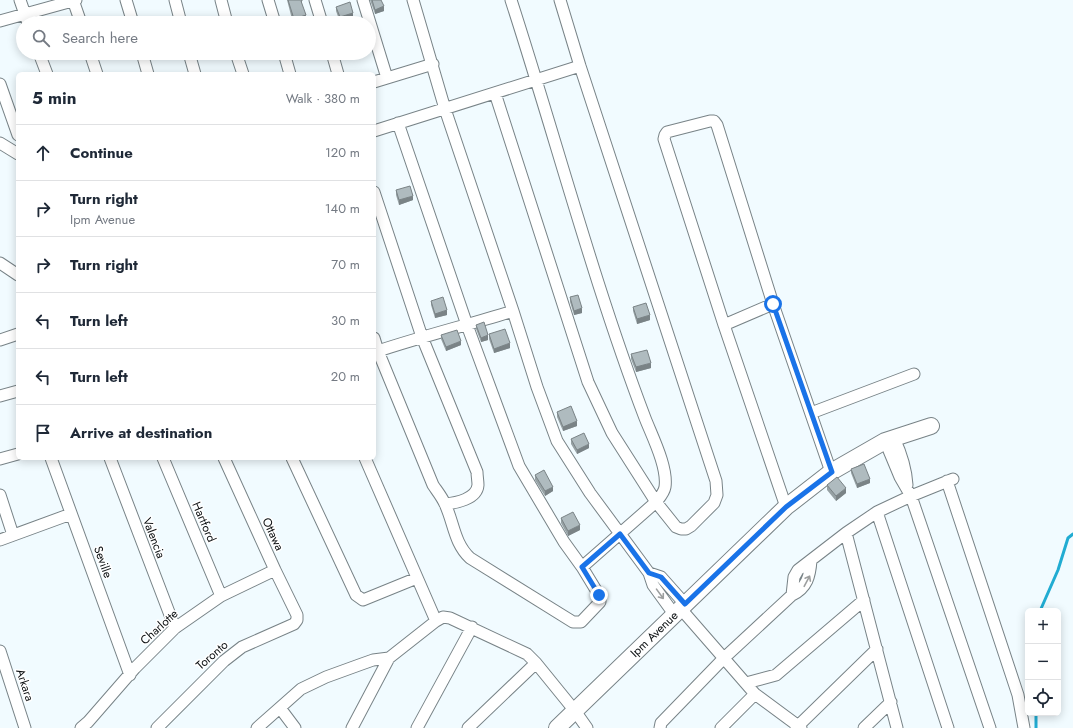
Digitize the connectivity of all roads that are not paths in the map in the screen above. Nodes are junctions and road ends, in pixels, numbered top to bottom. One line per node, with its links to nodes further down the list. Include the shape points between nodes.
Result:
1 (20, 0): 12 (street)
2 (74, 0): 13 (street); 14 (street)
3 (126, 0): 15 (street)
4 (175, 0): 16 (street)
5 (221, 0): 17 (street)
6 (268, 0): 18 (street)
7 (315, 0): 19 (street)
8 (363, 0): 20 (street)
9 (413, 0): 31 (street)
10 (511, 0): 41 (street)
11 (560, 0): 32 (street)
12 (25, 16)
13 (31, 16)
14 (79, 16)
15 (131, 16)
16 (179, 16)
17 (225, 16)
18 (273, 16)
19 (320, 16)
20 (368, 16)
21 (16, 19): 22 (street)
22 (0, 21)
23 (376, 42): 40 (street)
24 (42, 60): 33 (street)
25 (92, 60): 34 (street)
26 (144, 60): 35 (street)
27 (191, 60): 36 (street)
28 (238, 60): 37 (street)
29 (286, 60): 38 (street)
30 (334, 60): 39 (street)
31 (433, 64): 40 (street); 45 (street)
32 (580, 66): 41 (street); 79 (street, via 716,481 717,495 714,503 686,529 676,527)
33 (46, 72)
34 (96, 72)
35 (147, 72)
36 (194, 72)
37 (242, 72)
38 (289, 72)
39 (337, 72)
40 (387, 78): 42 (street)
41 (536, 79): 44 (street); 79 (street, via 631,381 664,469 665,488)
42 (376, 81)
43 (0, 84): 47 (street)
44 (495, 93): 45 (street); 79 (street, via 588,382 612,433)
45 (445, 109): 46 (street); 55 (street)
46 (398, 123): 48 (street); 56 (street)
47 (16, 129)
48 (376, 130)
49 (0, 143): 50 (street)
50 (16, 153)
51 (376, 198): 59 (street)
52 (0, 263): 53 (street)
53 (16, 273)
54 (773, 304): 57 (street); 57 (street, via 717,124 710,121 667,132 664,139); 65 (street)
55 (513, 311): 56 (street); 85 (street, via 557,441)
56 (467, 325): 59 (street); 88 (street, via 519,466 564,542)
57 (724, 325): 81 (street)
58 (16, 335): 60 (street)
59 (422, 337): 61 (street); 80 (street, via 477,472 478,486 474,494 458,502)
60 (0, 340)
61 (376, 352): 80 (street, via 433,485)
62 (914, 374): 65 (street)
63 (16, 392): 64 (street)
64 (0, 396)
65 (811, 413): 76 (street)
66 (931, 426): 67 (street, Ipm Avenue)
67 (889, 439): 76 (street, Ipm Avenue); 77 (street, via 902,455)
68 (16, 455): 69 (street)
69 (0, 459)
70 (52, 460): 83 (street, Seville)
71 (111, 460): 97 (street, Valencia)
72 (164, 460): 91 (street, Hartford)
73 (225, 460): 89 (street, Ottawa)
74 (293, 460): 90 (street, via 359,598 363,600)
75 (366, 460): 90 (street)
76 (832, 472): 81 (street, Ipm Avenue)
77 (909, 492): 82 (street); 125 (street); 126 (street, via 950,480 1018,695)
78 (0, 495): 86 (street)
79 (656, 502): 85 (street)
80 (445, 504): 88 (street, via 458,543 470,558 573,622 581,622 600,602 599,595)
81 (786, 507): 93 (street, Ipm Avenue)
82 (877, 512): 84 (street); 124 (street)
83 (71, 514): 86 (street); 103 (street, Seville)
84 (846, 533): 92 (street); 101 (street, via 803,565 794,577 792,595)
85 (620, 534): 88 (street); 93 (street, via 649,573 661,577)
86 (13, 535): 87 (street)
87 (0, 540)
88 (582, 567)
89 (275, 570): 91 (street, Charlotte); 94 (street, Ottawa, via 297,615)
90 (417, 578): 95 (street)
91 (221, 596): 97 (street, Charlotte)
92 (864, 600): 98 (street); 104 (street, via 776,675)
93 (680, 609): 101 (street); 108 (street, Ipm Avenue)
94 (297, 620): 112 (street, Toronto, via 294,624 236,651)
95 (436, 621): 96 (street, via 443,617 450,618); 100 (street)
96 (472, 627): 102 (street, via 527,654); 116 (street)
97 (175, 628): 103 (street, Charlotte)
98 (877, 649): 106 (street); 109 (street)
99 (0, 651): 110 (street, Arkara)
100 (389, 658): 107 (street, via 373,660 326,677 302,689); 115 (street)
101 (724, 658): 104 (street); 120 (street, via 661,723)
102 (536, 663): 108 (street); 117 (street)
103 (130, 675): 111 (street, Charlotte)
104 (746, 684): 105 (street)
105 (755, 694): 109 (street); 121 (street)
106 (891, 702): 122 (street); 123 (street)
107 (280, 708): 113 (street); 114 (street)
108 (575, 711): 118 (street, Ipm Avenue); 119 (street)
109 (798, 727)
110 (25, 728)
111 (81, 728)
112 (157, 728)
113 (257, 728)
114 (295, 728)
115 (352, 728)
116 (416, 728)
117 (468, 728)
118 (557, 728)
119 (587, 728)
120 (660, 728)
121 (721, 728)
122 (864, 728)
123 (897, 728)
124 (948, 728)
125 (990, 728)
126 (1024, 728)

